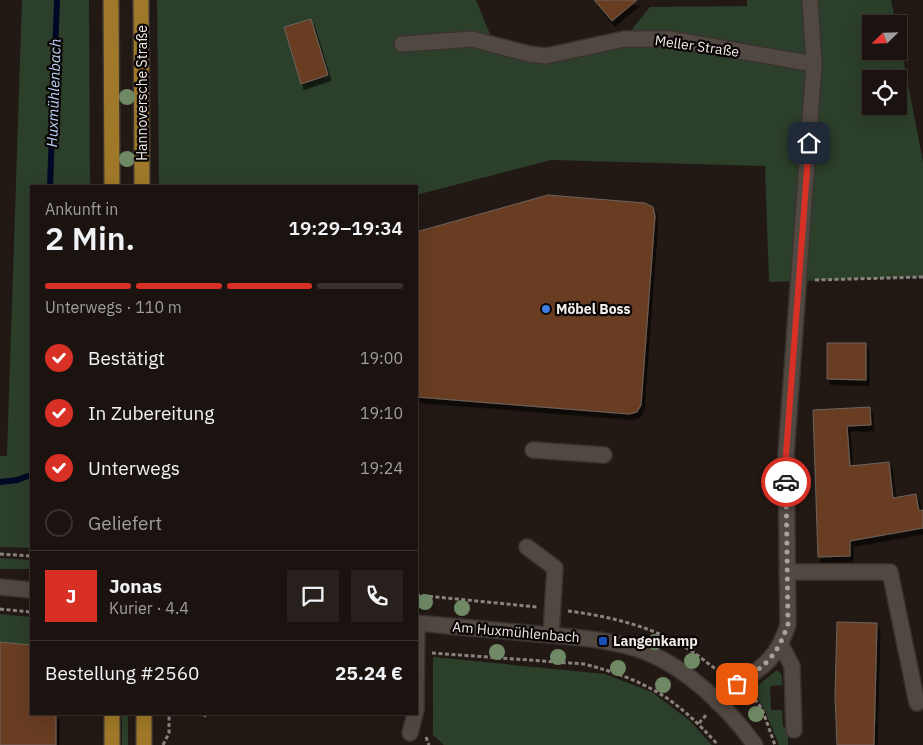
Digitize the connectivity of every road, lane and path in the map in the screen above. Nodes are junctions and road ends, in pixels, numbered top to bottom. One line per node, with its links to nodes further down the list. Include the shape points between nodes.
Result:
1 (111, 0): 6 (main road)
2 (141, 0): 7 (main road, Hannoversche Straße)
3 (810, 0): 5 (street)
4 (402, 44): 5 (street, Meller Straße, via 472,39 546,56 624,39 670,39)
5 (814, 64): 9 (street)
6 (112, 185)
7 (142, 185)
8 (923, 277): 9 (path)
9 (799, 281): 15 (street, via 786,455)
10 (533, 450): 11 (street)
11 (604, 455)
12 (527, 547): 21 (street, via 555,568)
13 (0, 554): 14 (path)
14 (30, 556)
15 (787, 572): 22 (street, via 788,624); 32 (street, via 890,572)
16 (0, 587): 17 (street)
17 (30, 590)
18 (0, 609): 19 (path)
19 (30, 612)
20 (418, 623): 21 (street, Am Huxmühlenbach)
21 (551, 635): 31 (street, Am Huxmühlenbach, via 603,641 646,652 680,671)
22 (781, 645): 31 (street, via 759,670); 39 (street, via 792,666)
23 (480, 650): 27 (path)
24 (418, 652): 27 (path)
25 (517, 652): 28 (path)
26 (545, 654): 29 (path)
27 (479, 656): 28 (path)
28 (517, 659): 29 (path)
29 (545, 662): 44 (path, via 584,664 653,688 692,716)
30 (749, 692): 46 (path, via 762,709)
31 (717, 702): 45 (street, Am Huxmühlenbach)
32 (917, 703)
33 (112, 715): 41 (main road)
34 (144, 715): 42 (main road)
35 (170, 715): 43 (path, via 169,733)
36 (204, 715): 38 (path)
37 (415, 715): 40 (street)
38 (207, 717)
39 (794, 730)
40 (410, 733)
41 (112, 745)
42 (144, 745)
43 (162, 745)
44 (718, 745)
45 (755, 745)
46 (775, 745)

